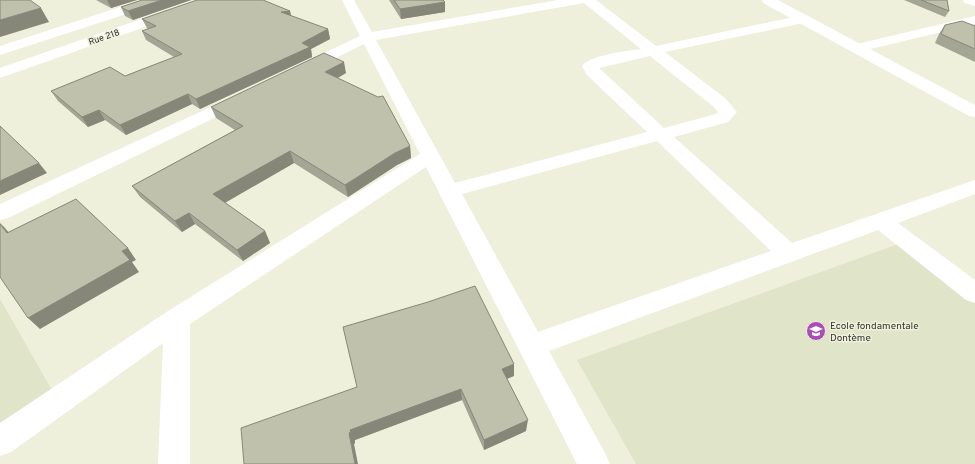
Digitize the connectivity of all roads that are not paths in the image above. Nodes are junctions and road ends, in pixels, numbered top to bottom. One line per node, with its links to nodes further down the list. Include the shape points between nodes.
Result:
1 (155, 0): 15 (main road, Rue 218)
2 (208, 0): 18 (main road, Rue 218)
3 (348, 0): 12 (main road)
4 (580, 0): 12 (main road)
5 (588, 0): 16 (main road)
6 (768, 0): 10 (main road)
7 (793, 0): 13 (main road)
8 (969, 0): 9 (main road)
9 (975, 2)
10 (803, 19): 14 (main road); 16 (main road)
11 (975, 20): 13 (main road)
12 (368, 38): 19 (main road); 23 (main road)
13 (877, 44): 14 (main road); 17 (main road)
14 (858, 48): 21 (main road)
15 (0, 51)
16 (653, 51): 22 (main road, via 598,62 590,66 593,72); 22 (main road, via 728,112 722,118)
17 (898, 54)
18 (0, 73)
19 (288, 75)
20 (252, 92): 26 (main road)
21 (975, 112)
22 (662, 135): 25 (main road); 28 (main road)
23 (430, 156): 25 (main road); 30 (main road)
24 (975, 187): 27 (main road)
25 (449, 190): 31 (main road)
26 (0, 213)
27 (881, 221): 28 (main road); 29 (main road)
28 (788, 254): 31 (main road)
29 (975, 293)
30 (177, 319): 32 (main road); 33 (main road)
31 (531, 346): 34 (main road)
32 (0, 441)
33 (174, 464)
34 (594, 464)

